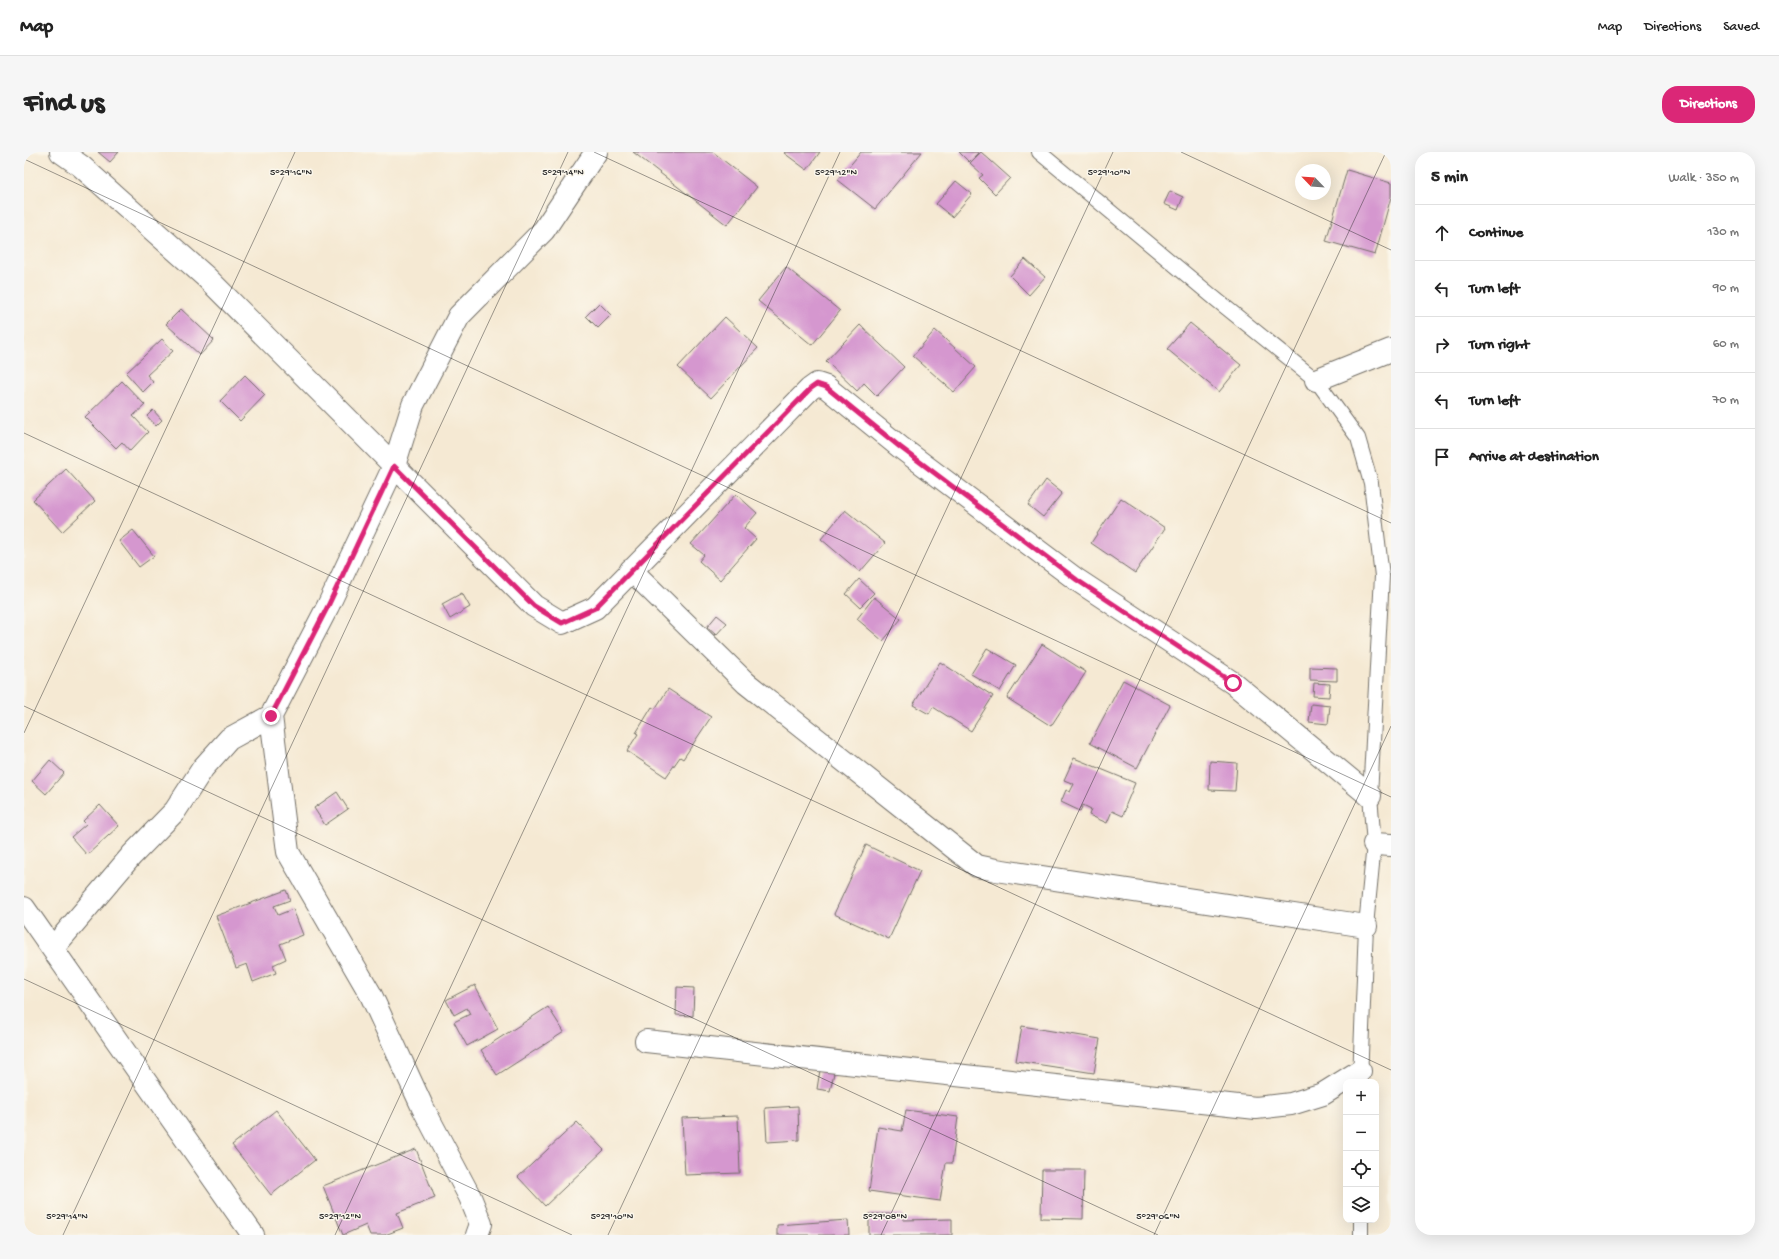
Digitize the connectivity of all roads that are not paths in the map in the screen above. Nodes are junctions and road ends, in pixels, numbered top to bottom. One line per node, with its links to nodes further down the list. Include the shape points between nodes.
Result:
1 (61, 152): 6 (street, via 81,166 207,278)
2 (596, 152): 6 (street, via 544,230 459,316 413,406)
3 (1039, 152): 5 (lane)
4 (1391, 350): 5 (street)
5 (1316, 380): 9 (lane, via 1358,438 1371,483 1382,576)
6 (394, 466): 7 (street, via 534,606 562,623 595,608); 8 (street, via 328,606)
7 (631, 570): 9 (street, via 817,384 826,387 900,447 1077,580 1233,683); 12 (street, via 746,683 977,866)
8 (271, 716): 13 (street, via 229,739 204,768 175,811 132,856); 18 (street, via 288,852 371,995 422,1106 470,1196 481,1224)
9 (1370, 796): 10 (lane)
10 (1383, 845): 12 (lane)
11 (24, 908): 13 (street)
12 (1366, 926): 15 (lane)
13 (53, 948): 17 (street)
14 (646, 1041): 15 (street, via 1256,1108 1291,1104 1323,1094)
15 (1360, 1076)
16 (1361, 1223): 19 (lane)
17 (253, 1235)
18 (477, 1235)
19 (1361, 1235)

